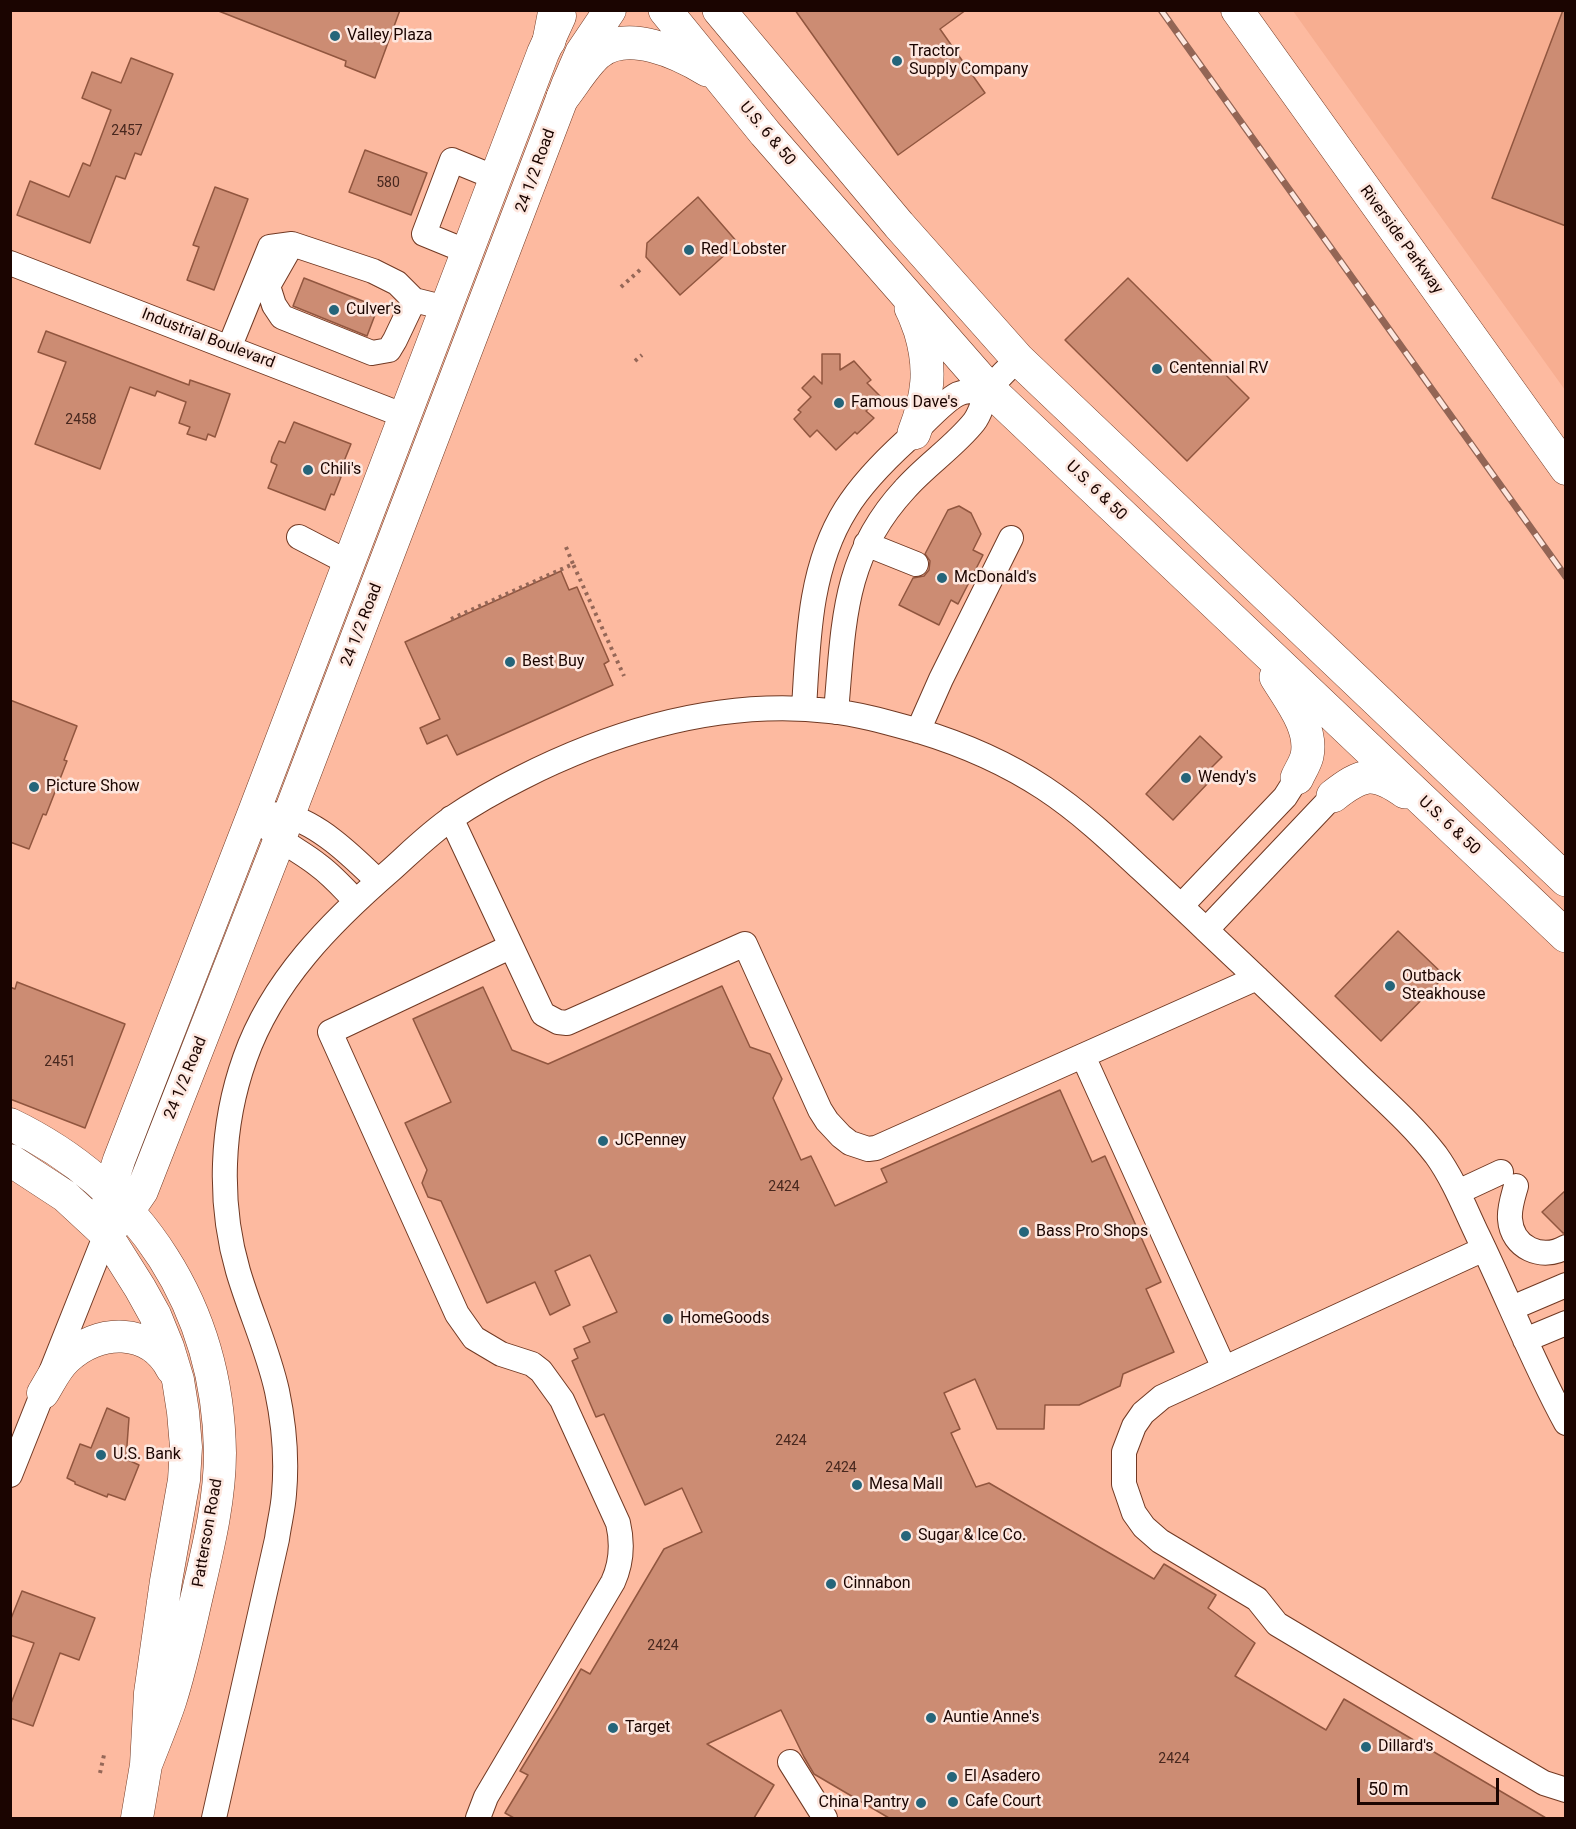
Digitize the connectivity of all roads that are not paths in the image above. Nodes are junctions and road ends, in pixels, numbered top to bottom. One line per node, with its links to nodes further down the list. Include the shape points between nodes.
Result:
1 (563, 10): 6 (main road, 24 1/2 Road)
2 (610, 10): 8 (main road, 24 1/2 Road, via 581,53)
3 (665, 10): 7 (highway, U.S. 6 & 50)
4 (718, 10): 17 (highway)
5 (1237, 10): 22 (main road, Riverside Parkway)
6 (552, 26): 9 (main road, 24 1/2 Road)
7 (721, 78): 8 (highway, via 668,50 628,43 599,53); 13 (highway, U.S. 6 & 50)
8 (563, 97): 21 (main road, 24 1/2 Road)
9 (496, 178): 11 (main road, 24 1/2 Road); 11 (street, via 452,160 424,234)
10 (292, 244): 14 (street, via 373,271 397,283); 14 (street, via 268,286 282,317 372,353 388,350); 16 (street, via 270,248)
11 (468, 252): 15 (main road, 24 1/2 Road)
12 (10, 263): 16 (street, Industrial Boulevard)
13 (894, 281): 18 (highway, U.S. 6 & 50); 20 (highway, via 914,314 928,367 924,409)
14 (414, 300): 15 (street)
15 (446, 308): 19 (main road, 24 1/2 Road); 21 (main road, via 444,340 425,413)
16 (229, 348): 19 (street, Industrial Boulevard)
17 (1018, 358): 18 (street); 40 (highway)
18 (989, 389): 20 (street, via 958,394); 24 (street, via 976,420 906,487); 30 (highway, U.S. 6 & 50)
19 (405, 416): 27 (main road, via 411,427 412,451 391,526); 28 (main road, 24 1/2 Road)
20 (914, 433): 23 (street, via 858,491)
21 (434, 437): 27 (main road, 24 1/2 Road)
22 (1566, 469)
23 (846, 510): 24 (street); 31 (street, via 826,551 818,579)
24 (870, 535): 29 (street); 32 (street, via 850,587)
25 (299, 537): 28 (street)
26 (1011, 538): 33 (street)
27 (388, 555): 39 (main road, 24 1/2 Road)
28 (349, 563): 37 (main road, 24 1/2 Road)
29 (916, 564)
30 (1256, 641): 34 (highway, via 1309,740); 36 (highway, U.S. 6 & 50)
31 (804, 709): 32 (street); 38 (street, via 723,712 630,733 536,771)
32 (836, 711): 33 (street)
33 (918, 731): 43 (street, via 978,753 1045,788 1085,818)
34 (1297, 778): 43 (street, via 1285,797)
35 (1333, 796): 36 (highway, via 1361,777 1377,777); 44 (street)
36 (1432, 810): 45 (highway, U.S. 6 & 50)
37 (254, 812): 39 (street); 52 (main road, 24 1/2 Road, via 122,1151)
38 (451, 818): 41 (street); 46 (street)
39 (284, 829): 41 (street, via 311,827 337,843); 42 (street, via 301,852); 52 (main road, 24 1/2 Road, via 142,1191)
40 (1566, 880)
41 (378, 881): 42 (street)
42 (356, 901): 69 (street, via 301,960 267,1009 246,1054 231,1111 225,1180 229,1236 277,1392 285,1460 277,1539)
43 (1181, 906): 44 (street)
44 (1206, 930): 47 (street)
45 (1566, 936)
46 (510, 947): 48 (street, via 543,1014 558,1023 567,1023 745,944 820,1110 841,1136 868,1149); 70 (street, via 330,1032 457,1314 474,1338 532,1364 550,1381 621,1536 621,1559 613,1582 486,1797)
47 (1257, 978): 48 (street); 51 (street, via 1417,1133)
48 (1083, 1056): 60 (street)
49 (10, 1124): 52 (main road, Patterson Road, via 71,1158)
50 (10, 1160): 53 (main road, Patterson Road, via 65,1196)
51 (1458, 1192): 54 (street, via 1508,1179 1512,1232 1520,1244 1543,1254 1556,1253); 55 (street)
52 (119, 1201): 53 (main road, 24 1/2 Road); 66 (main road, Patterson Road, via 159,1250 195,1322 211,1374 220,1455 206,1559 170,1701)
53 (106, 1233): 61 (main road, Patterson Road, via 155,1315); 62 (street, 24 1/2 Road)
54 (1566, 1246)
55 (1485, 1249): 57 (street); 60 (street)
56 (1566, 1285): 57 (street)
57 (1512, 1308): 59 (street)
58 (1566, 1323): 59 (street)
59 (1526, 1340): 63 (street)
60 (1224, 1368): 67 (street, via 1162,1398 1134,1426 1124,1452 1124,1484 1134,1513 1144,1527 1160,1541 1257,1599 1277,1624 1523,1771)
61 (178, 1380): 62 (main road, via 168,1362 149,1344 122,1335 88,1343 66,1359); 66 (main road, Patterson Road, via 186,1447 184,1480 150,1693)
62 (43, 1393): 64 (street, 24 1/2 Road)
63 (1566, 1423)
64 (10, 1475)
65 (790, 1762): 71 (street)
66 (146, 1765): 68 (main road, Patterson Road)
67 (1566, 1790)
68 (137, 1818)
69 (214, 1818)
70 (478, 1818)
71 (825, 1818)

